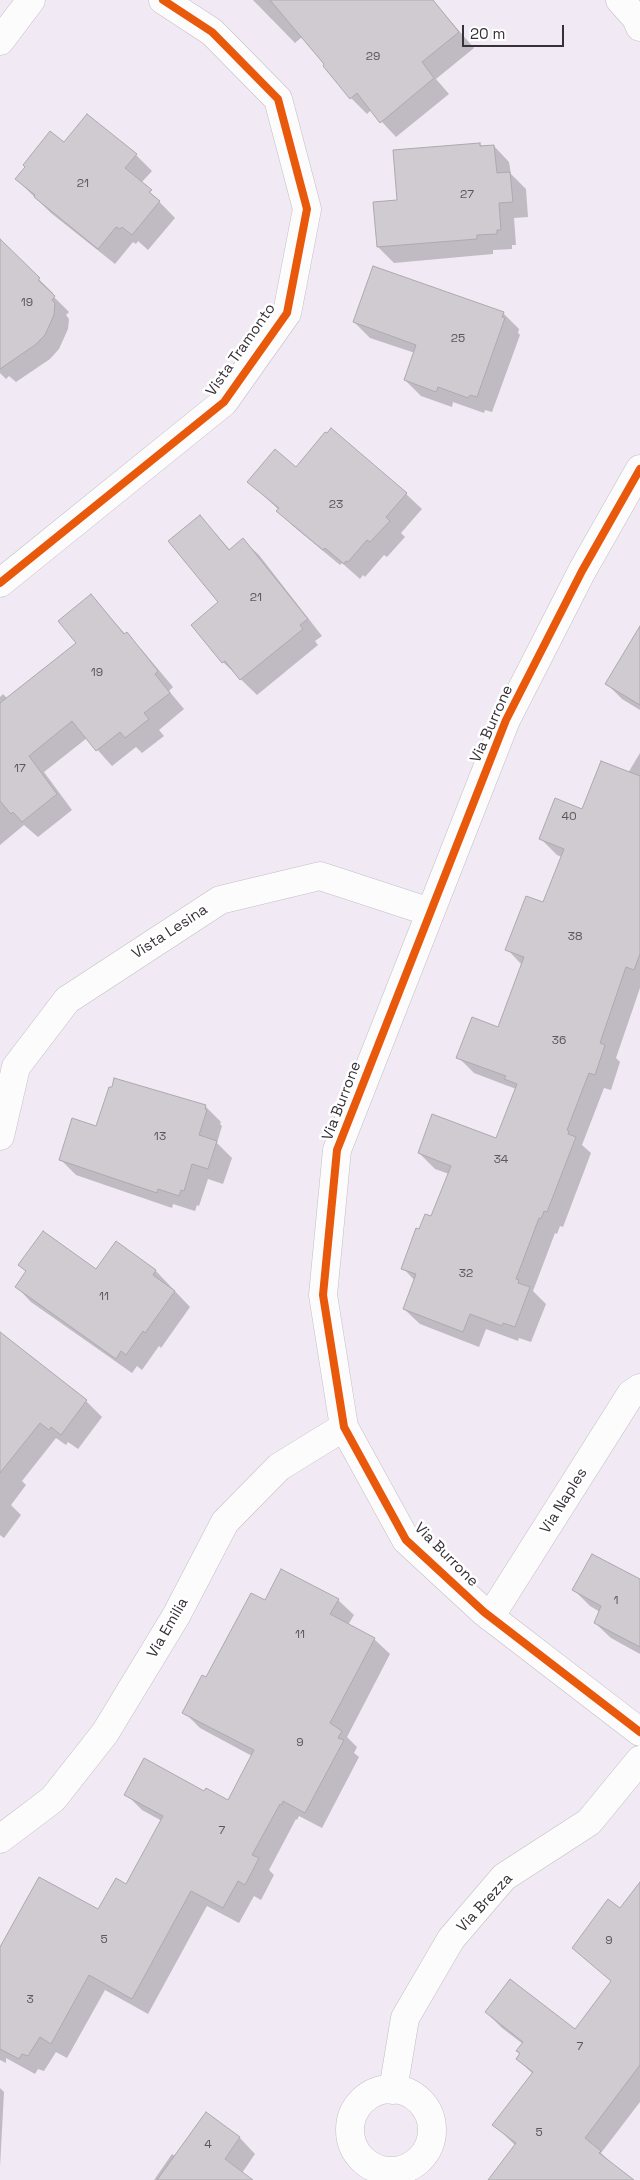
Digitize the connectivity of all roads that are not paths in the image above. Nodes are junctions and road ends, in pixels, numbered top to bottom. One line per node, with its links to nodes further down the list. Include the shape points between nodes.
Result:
1 (31, 0): 5 (street)
2 (162, 0): 7 (street, Vista Tramonto, via 212,32 278,99 307,208 287,313 224,402)
3 (620, 0): 4 (street)
4 (640, 27)
5 (0, 41)
6 (640, 469): 8 (street, Via Burrone, via 582,571 506,720)
7 (0, 583)
8 (430, 912): 9 (street, Vista Lesina, via 320,876 220,900 67,1000 16,1067); 11 (street, Via Burrone, via 337,1150 323,1295)
9 (0, 1136)
10 (640, 1388): 12 (street, Via Naples, via 631,1394)
11 (344, 1427): 12 (street, Via Burrone, via 406,1540); 15 (street, Via Emilia, via 279,1467 225,1522 176,1616 105,1733 53,1799)
12 (490, 1616): 13 (street, Via Burrone)
13 (640, 1732)
14 (640, 1760): 16 (street, Via Brezza, via 589,1822 504,1877 451,1940 405,2018)
15 (0, 1839)
16 (393, 2090)

